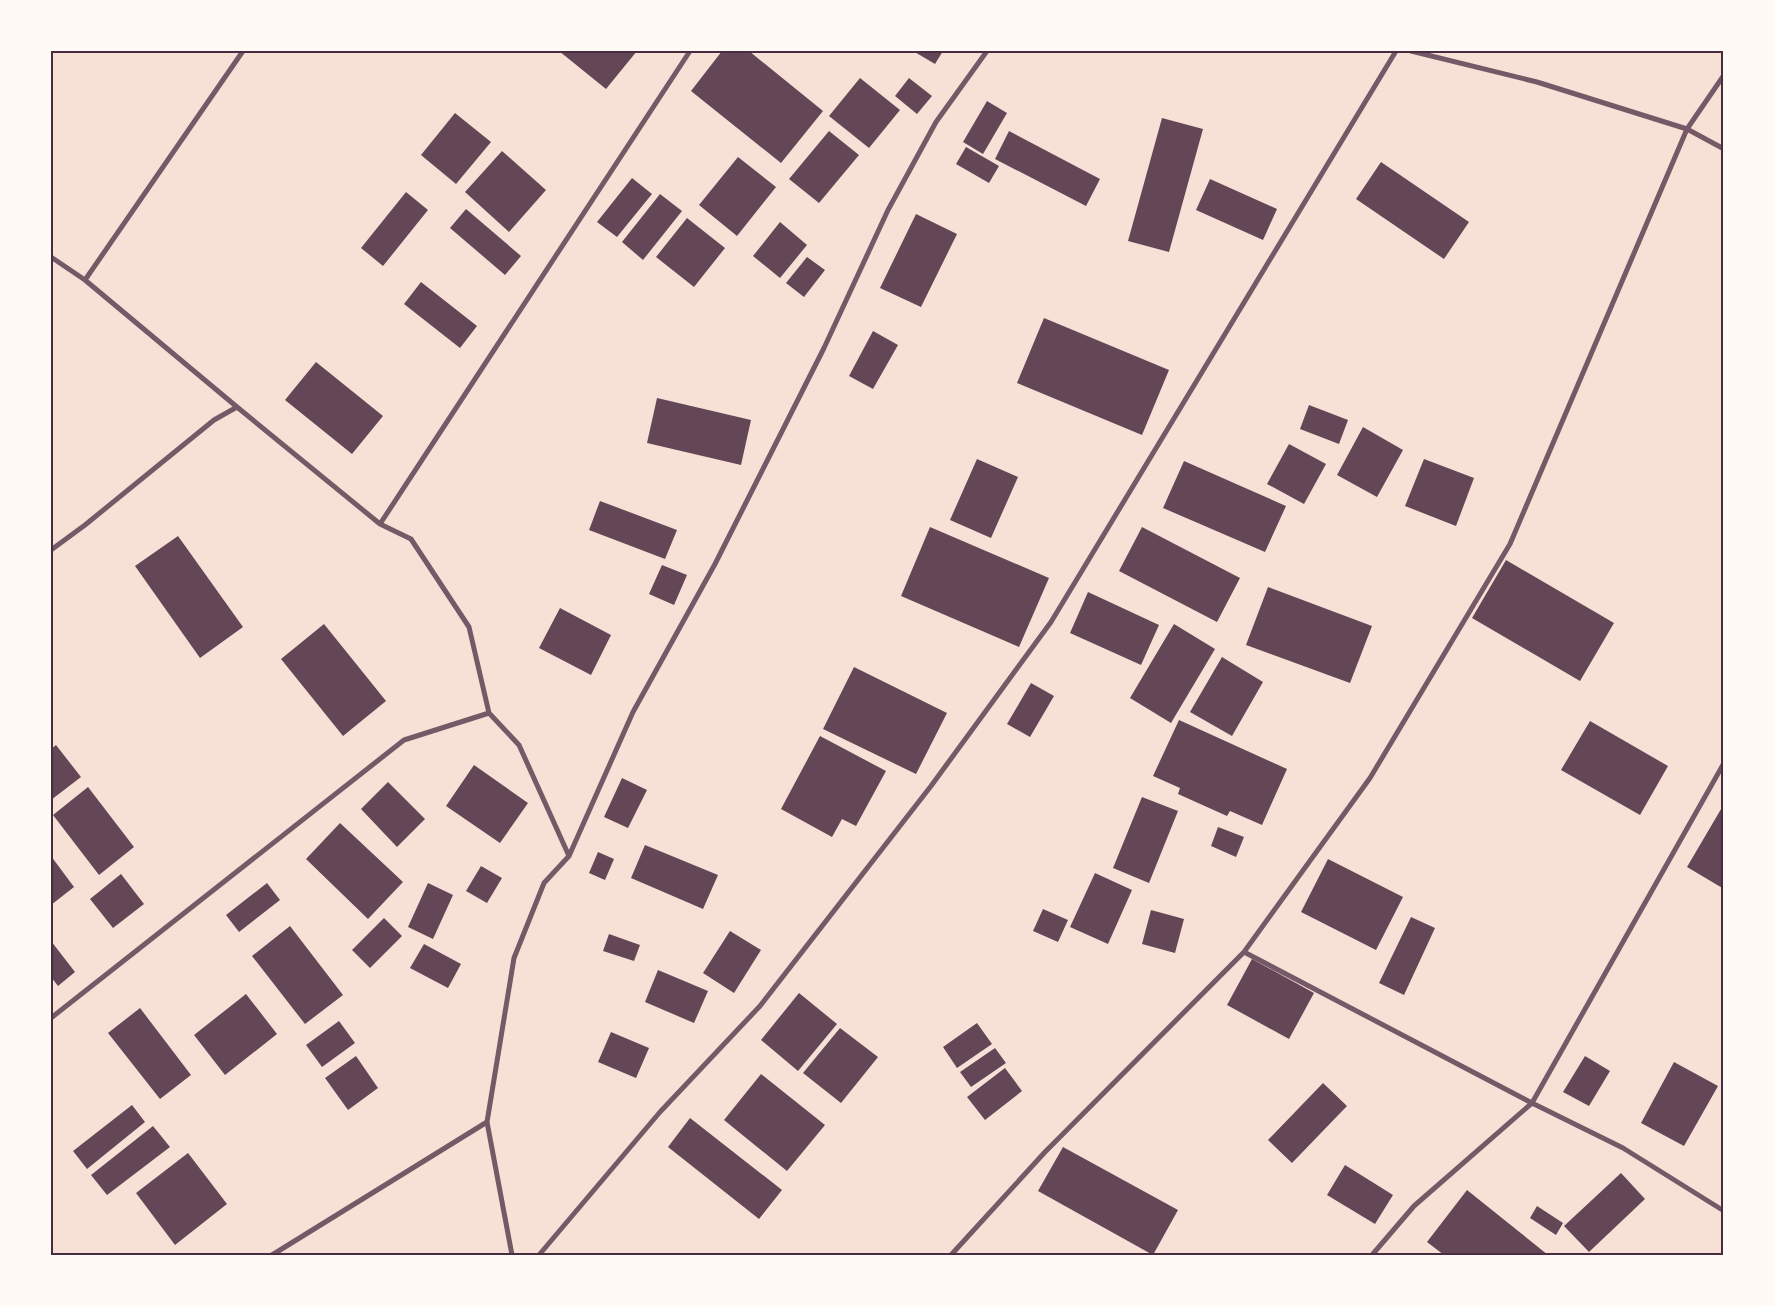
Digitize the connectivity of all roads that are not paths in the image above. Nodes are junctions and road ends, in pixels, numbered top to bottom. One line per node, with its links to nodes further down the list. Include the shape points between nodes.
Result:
1 (243, 51): 10 (street)
2 (690, 51): 12 (street)
3 (987, 51): 16 (street, via 936,122 888,210 824,348 715,564 632,712)
4 (1396, 51): 24 (street, via 1051,622 930,786 760,1006 660,1112)
5 (1411, 51): 7 (street, via 1537,82)
6 (1724, 74): 7 (street)
7 (1687, 129): 8 (street); 17 (street, via 1510,544 1370,778)
8 (1724, 149)
9 (51, 257): 10 (street)
10 (85, 280): 11 (street)
11 (237, 407): 12 (street); 13 (street, via 214,420)
12 (380, 524): 14 (street, via 410,539 469,627)
13 (51, 550)
14 (489, 713): 16 (street, via 519,745); 18 (street, via 404,740)
15 (1724, 763): 19 (street)
16 (569, 856): 20 (street, via 544,883 514,958)
17 (1244, 952): 19 (street); 25 (street, via 1046,1152)
18 (51, 1018)
19 (1532, 1103): 21 (street, via 1623,1148); 26 (street, via 1414,1206)
20 (487, 1122): 22 (street); 23 (street)
21 (1724, 1211)
22 (272, 1255)
23 (512, 1255)
24 (539, 1255)
25 (951, 1255)
26 (1372, 1255)

